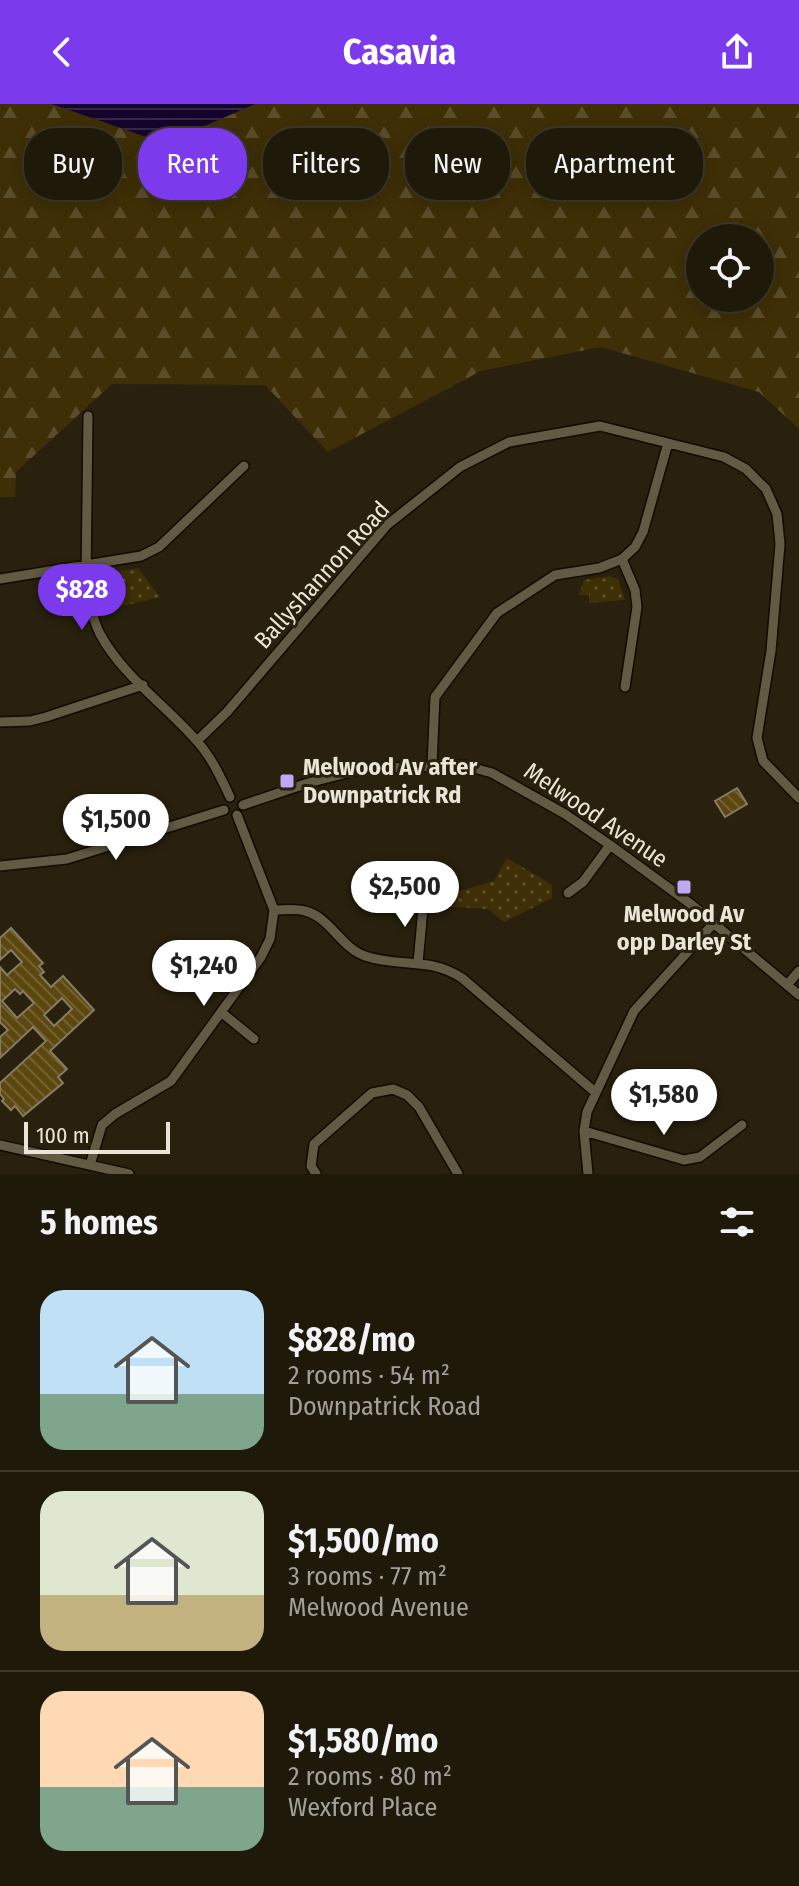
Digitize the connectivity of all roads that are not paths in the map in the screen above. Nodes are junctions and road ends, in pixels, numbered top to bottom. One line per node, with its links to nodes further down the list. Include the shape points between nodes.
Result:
1 (88, 416): 5 (street)
2 (668, 443): 4 (street, via 643,532); 10 (street, Ballyshannon Road, via 600,426 509,442 460,467 387,525); 13 (street, Ballyshannon Road, via 724,457 746,469 766,489 777,514 780,544 771,651 757,738 763,761)
3 (244, 466): 5 (street, via 159,547 141,556)
4 (622, 559): 8 (street, via 637,607); 11 (street, via 555,575 497,613 435,697)
5 (86, 565): 6 (street); 7 (street, via 90,607 100,633)
6 (0, 579)
7 (143, 685): 9 (street, via 46,717); 10 (street)
8 (625, 687)
9 (0, 722)
10 (197, 741): 12 (street)
11 (432, 765): 14 (street, Melwood Avenue, via 347,772); 17 (street, Melwood Avenue, via 463,765 492,773)
12 (230, 797): 14 (street); 15 (street)
13 (799, 798)
14 (243, 805): 16 (street)
15 (224, 810): 16 (street); 18 (street, via 67,859)
16 (237, 815): 21 (street)
17 (610, 845): 19 (street, via 583,882); 22 (street, Melwood Avenue)
18 (0, 866)
19 (568, 893)
20 (424, 897): 23 (street)
21 (274, 910): 23 (street, via 306,911 362,956); 27 (street, via 261,957)
22 (713, 924): 25 (street, Melwood Avenue); 29 (street, via 634,1011)
23 (418, 963): 29 (street, via 444,966 462,978)
24 (799, 971): 25 (street)
25 (787, 985): 26 (street, Melwood Avenue)
26 (799, 995)
27 (221, 1012): 28 (street); 33 (street, via 171,1081 102,1125)
28 (254, 1039)
29 (595, 1092): 31 (street)
30 (742, 1125): 31 (street, via 700,1157 684,1160)
31 (584, 1131): 37 (street)
32 (0, 1145): 33 (street)
33 (90, 1165): 34 (street)
34 (129, 1174)
35 (316, 1174): 36 (street, via 311,1166 314,1144 372,1093 393,1089 419,1107)
36 (458, 1174)
37 (588, 1174)

